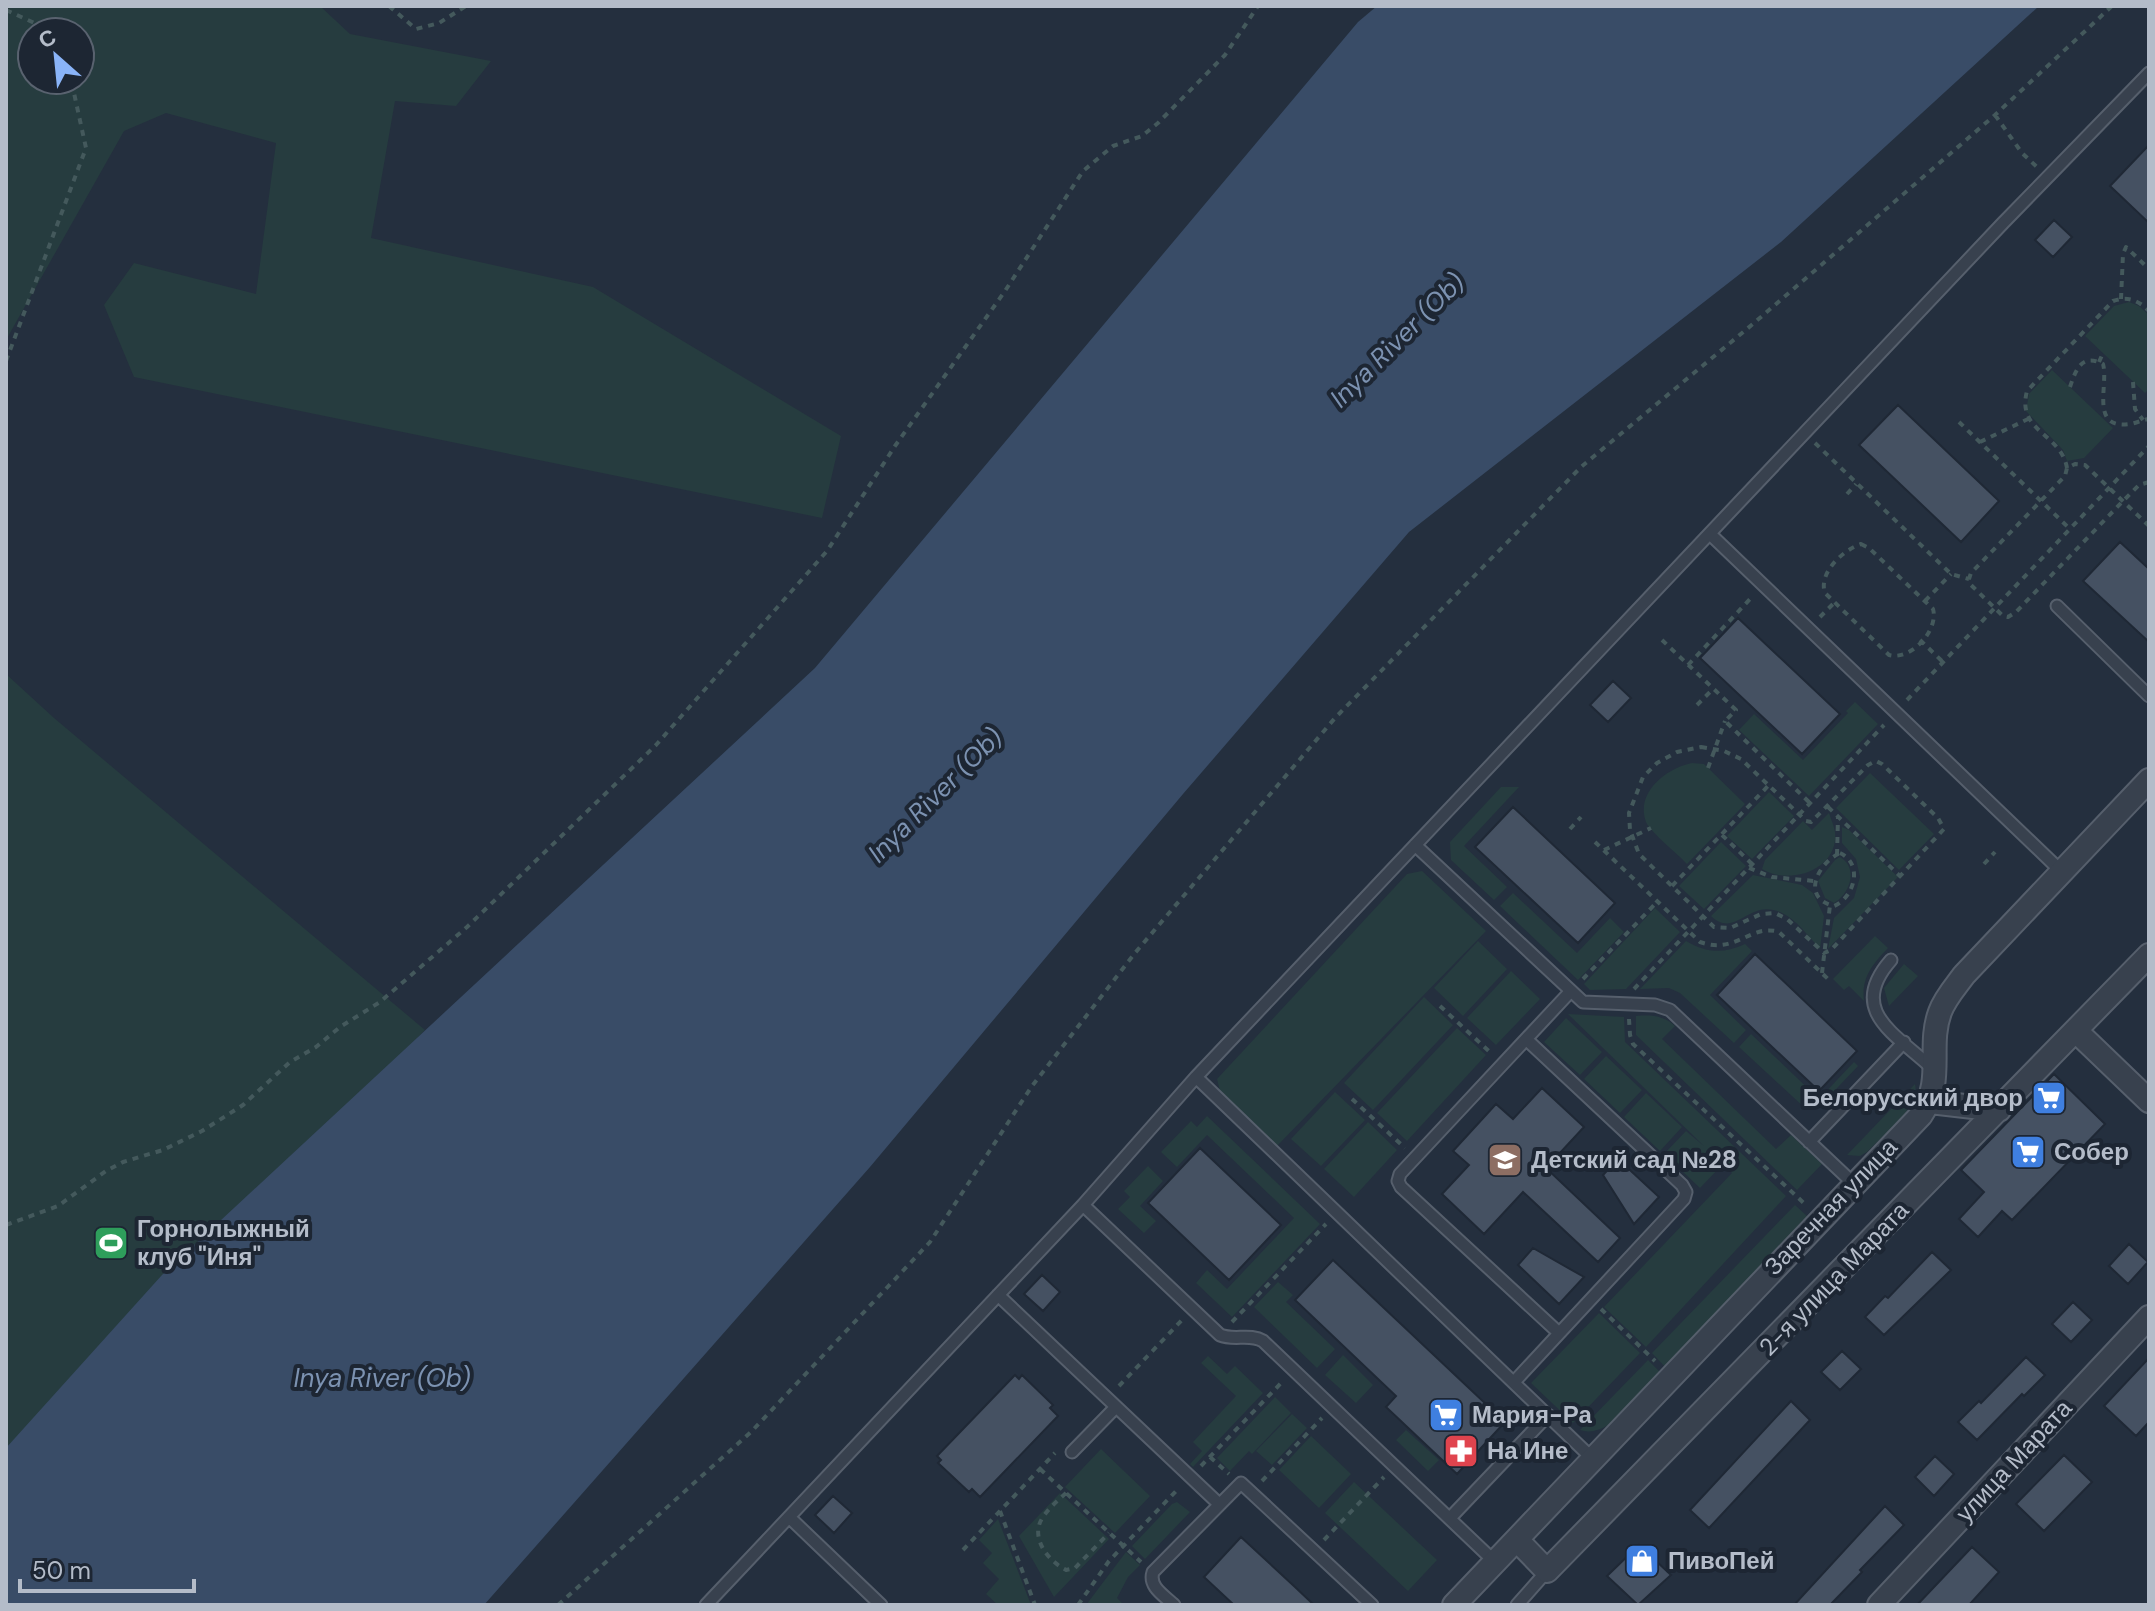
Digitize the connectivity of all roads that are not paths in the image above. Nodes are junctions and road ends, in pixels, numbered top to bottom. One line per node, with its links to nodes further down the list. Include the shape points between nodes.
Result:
1 (2149, 73): 2 (lane)
2 (2139, 83): 3 (lane); 4 (lane)
3 (2149, 92)
4 (1710, 534): 8 (lane); 9 (lane)
5 (2057, 606): 6 (lane)
6 (2149, 696)
7 (2149, 780): 9 (street, Заречная улица)
8 (1415, 845): 12 (lane); 17 (lane)
9 (2062, 872): 16 (street, Заречная улица, via 1949,995 1939,1012)
10 (2149, 955): 13 (street, 2-я улица Марата)
11 (1891, 960): 15 (lane, via 1877,976 1872,1003)
12 (1570, 992): 14 (lane); 21 (lane, via 1593,1004 1663,1006)
13 (2076, 1031): 18 (street); 20 (street, 2-я улица Марата)
14 (1526, 1039): 26 (lane, via 1686,1192); 26 (lane, via 1398,1181)
15 (1904, 1042): 16 (lane); 21 (lane)
16 (1936, 1072): 19 (street, Заречная улица)
17 (1196, 1077): 23 (lane); 27 (lane)
18 (2149, 1101)
19 (1930, 1102): 20 (street); 22 (street, Заречная улица)
20 (1999, 1110): 37 (street, 2-я улица Марата)
21 (1809, 1142): 22 (lane)
22 (1853, 1183): 31 (street, Заречная улица)
23 (1083, 1205): 24 (lane); 34 (lane, via 1220,1335 1263,1341)
24 (998, 1295): 28 (lane); 33 (lane)
25 (2149, 1317): 44 (street, улица Марата)
26 (1559, 1333): 27 (lane)
27 (1514, 1382): 29 (lane)
28 (1116, 1407): 30 (lane); 32 (lane)
29 (1548, 1415): 31 (lane); 34 (lane)
30 (1072, 1452)
31 (1594, 1460): 35 (street, Заречная улица)
32 (1218, 1503): 40 (lane, via 1153,1572 1153,1585); 41 (lane, via 1245,1484)
33 (789, 1517): 38 (lane); 39 (lane)
34 (1450, 1518): 36 (lane)
35 (1517, 1540): 36 (street, Заречная улица); 37 (street)
36 (1495, 1562): 42 (street, Заречная улица)
37 (1547, 1571): 43 (lane)
38 (706, 1605)
39 (881, 1605)
40 (1174, 1605)
41 (1372, 1605)
42 (1454, 1605)
43 (1517, 1605)
44 (1879, 1605)

